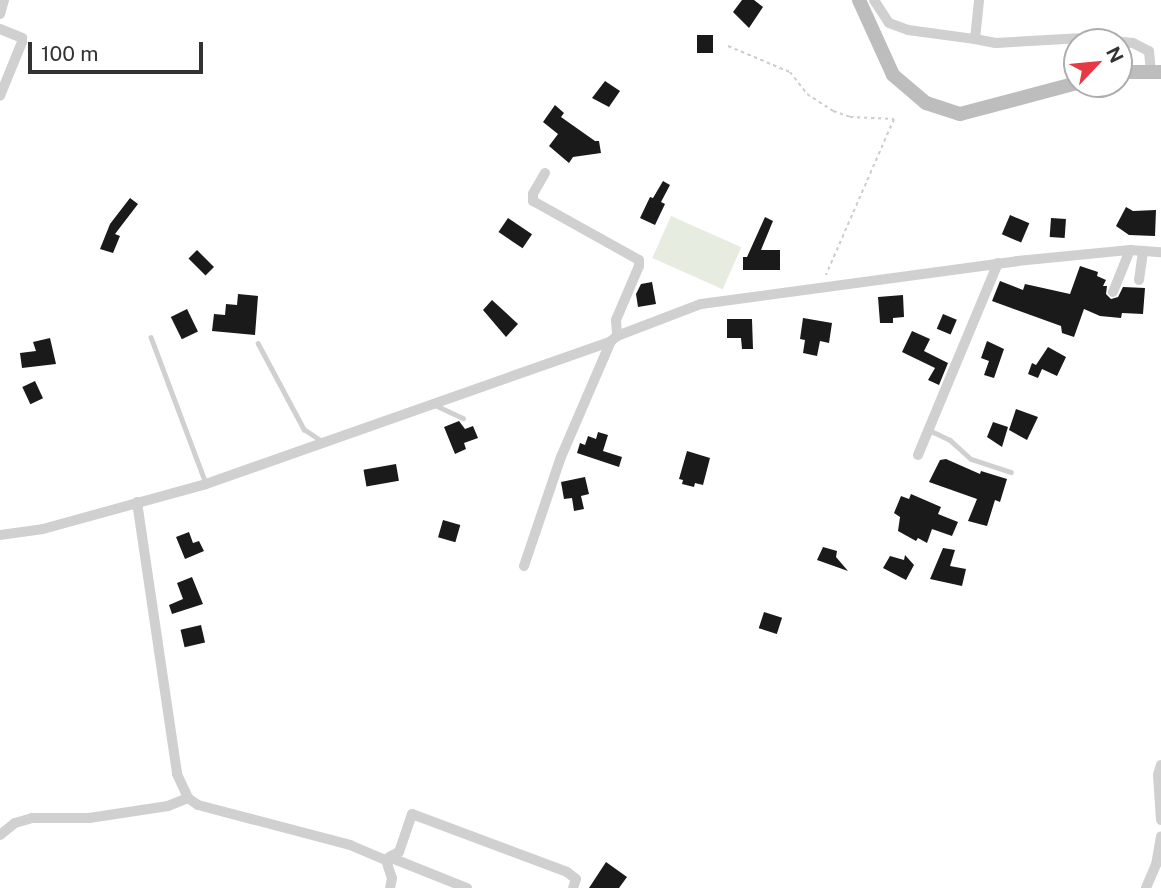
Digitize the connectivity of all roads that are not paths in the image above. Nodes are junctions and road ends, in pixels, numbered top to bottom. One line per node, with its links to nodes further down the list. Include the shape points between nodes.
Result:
1 (4, 0): 5 (street)
2 (859, 0): 10 (main road, via 893,75 926,103 960,114)
3 (874, 0): 7 (street, via 888,23)
4 (979, 0): 7 (street)
5 (0, 14)
6 (0, 29): 11 (street, via 22,38)
7 (975, 39): 9 (street, via 996,43 1083,38 1133,43 1149,51)
8 (1133, 72): 9 (main road)
9 (1156, 72)
10 (1063, 87)
11 (0, 96)
12 (545, 173): 20 (street, via 533,201 639,260 616,320)
13 (1130, 250): 14 (street); 16 (street); 18 (street)
14 (1143, 251): 15 (street); 17 (street)
15 (1161, 252)
16 (998, 263): 20 (street, via 701,304); 24 (street)
17 (1139, 279)
18 (1112, 292)
19 (151, 337): 28 (lane)
20 (614, 338): 22 (street); 31 (street, via 561,457)
21 (258, 343): 25 (lane, via 304,429)
22 (435, 405): 23 (lane); 25 (street)
23 (463, 418)
24 (929, 429): 26 (street); 27 (lane, via 971,459)
25 (323, 441): 28 (street)
26 (918, 455)
27 (1011, 472)
28 (206, 484): 29 (street)
29 (136, 502): 30 (street, via 43,529); 33 (street, via 177,774)
30 (0, 536)
31 (524, 566)
32 (1161, 765): 34 (street)
33 (188, 798): 35 (street, via 168,806 89,818 32,818 15,823); 37 (street, via 198,805)
34 (1161, 820)
35 (0, 835)
36 (1161, 836): 41 (street)
37 (388, 858): 38 (street); 39 (street); 40 (street, via 399,852 411,814 567,872 576,879)
38 (390, 888)
39 (467, 888)
40 (572, 888)
41 (1146, 888)

